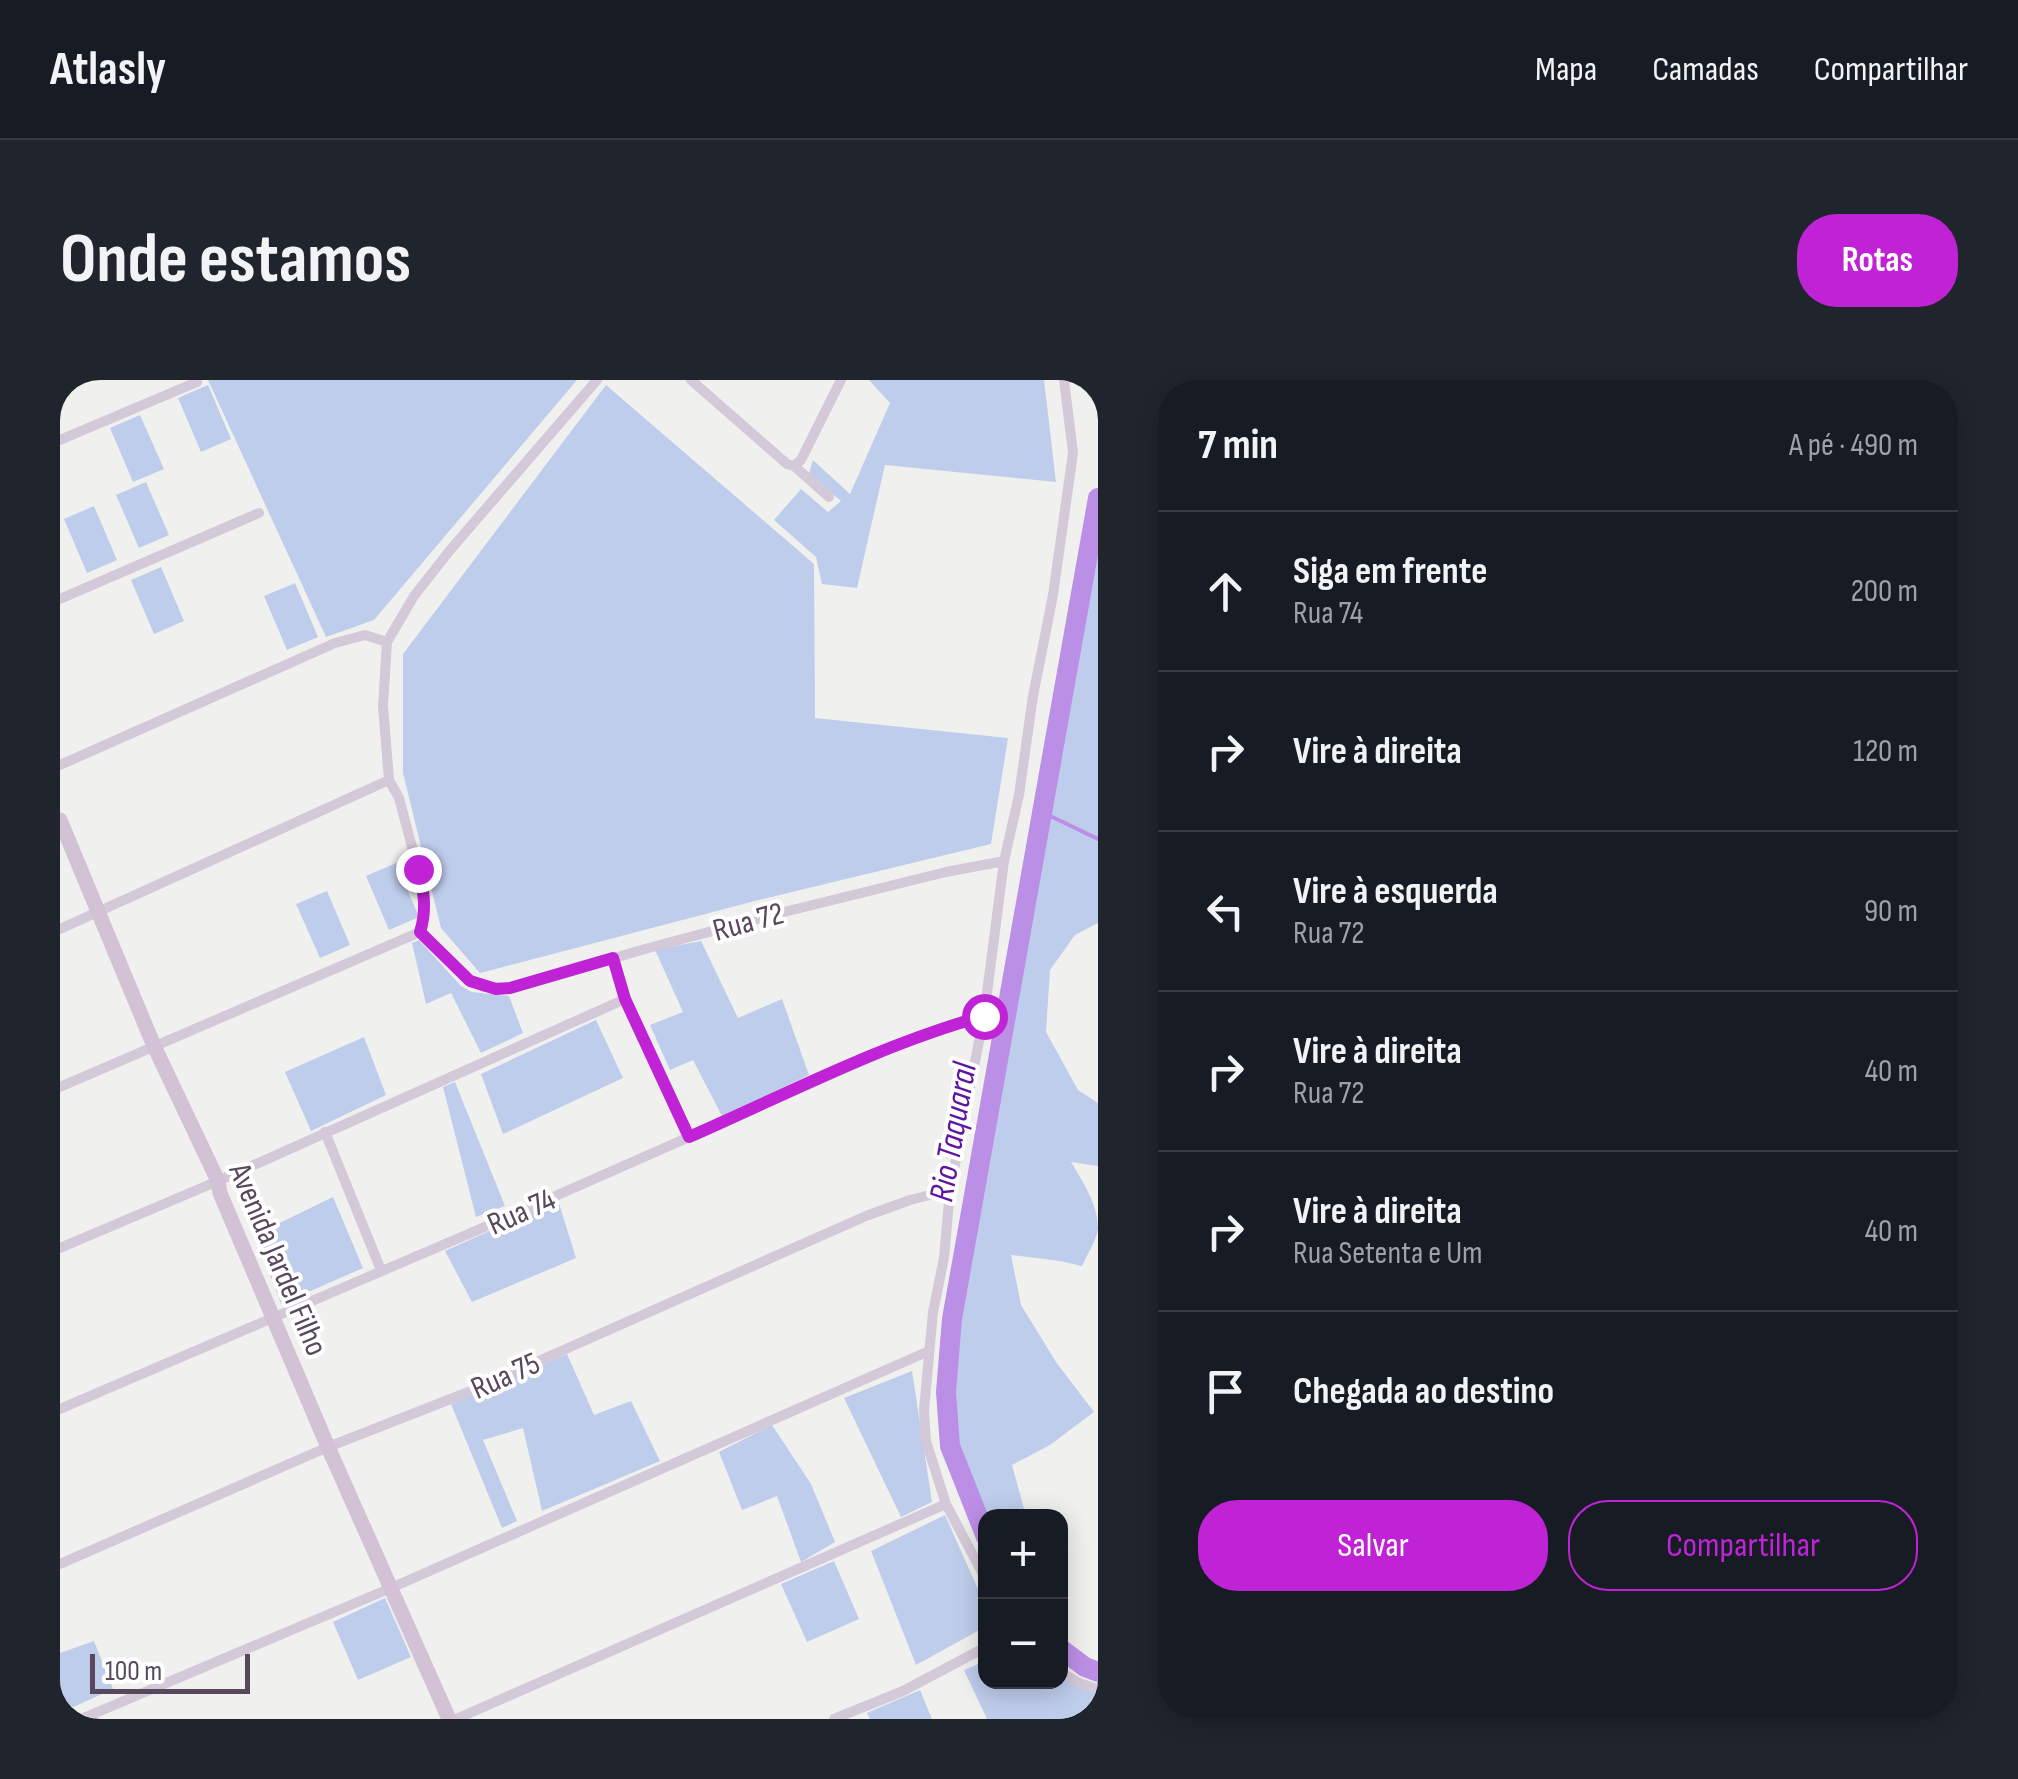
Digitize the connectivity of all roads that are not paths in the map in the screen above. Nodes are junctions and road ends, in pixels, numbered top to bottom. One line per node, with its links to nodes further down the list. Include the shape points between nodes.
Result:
1 (597, 380): 11 (street, via 450,549)
2 (691, 380): 7 (street)
3 (840, 380): 7 (street)
4 (1064, 380): 15 (street, via 1072,452)
5 (198, 382): 6 (street)
6 (60, 440)
7 (794, 466): 8 (street)
8 (829, 497)
9 (260, 513): 10 (street)
10 (60, 600)
11 (387, 642): 12 (street, via 365,635 335,642); 13 (street)
12 (60, 765)
13 (389, 780): 16 (street); 18 (street, via 425,896)
14 (60, 820): 16 (main road, Avenida Jardel Filho)
15 (1004, 861): 19 (street, Rua 72); 21 (street)
16 (99, 912): 17 (street); 22 (main road, Avenida Jardel Filho)
17 (60, 929)
18 (420, 932): 19 (street, Rua 72, via 470,981 496,989); 22 (street)
19 (613, 958): 20 (street)
20 (625, 999): 24 (street); 25 (street)
21 (984, 1016): 25 (street, Rua 74, via 891,1048); 27 (street)
22 (154, 1046): 23 (street); 26 (main road, Avenida Jardel Filho)
23 (60, 1087)
24 (325, 1132): 26 (street); 29 (street)
25 (689, 1137): 29 (street, Rua 74)
26 (218, 1180): 28 (street); 30 (main road, Avenida Jardel Filho)
27 (950, 1190): 31 (street); 33 (street, Rua 75, via 866,1216 472,1391)
28 (60, 1248)
29 (381, 1270): 30 (street, Rua 74)
30 (274, 1316): 32 (street, Rua 74); 33 (main road, Avenida Jardel Filho)
31 (929, 1351): 34 (street, via 924,1424); 37 (street)
32 (60, 1409)
33 (328, 1447): 35 (street, Rua 75); 37 (main road, Avenida Jardel Filho)
34 (946, 1504): 36 (street); 42 (street)
35 (60, 1564)
36 (978, 1565)
37 (391, 1588): 41 (street); 42 (main road, Avenida Jardel Filho)
38 (978, 1652): 43 (street)
39 (1068, 1677): 40 (street)
40 (1098, 1689)
41 (81, 1719)
42 (452, 1719)
43 (834, 1719)

